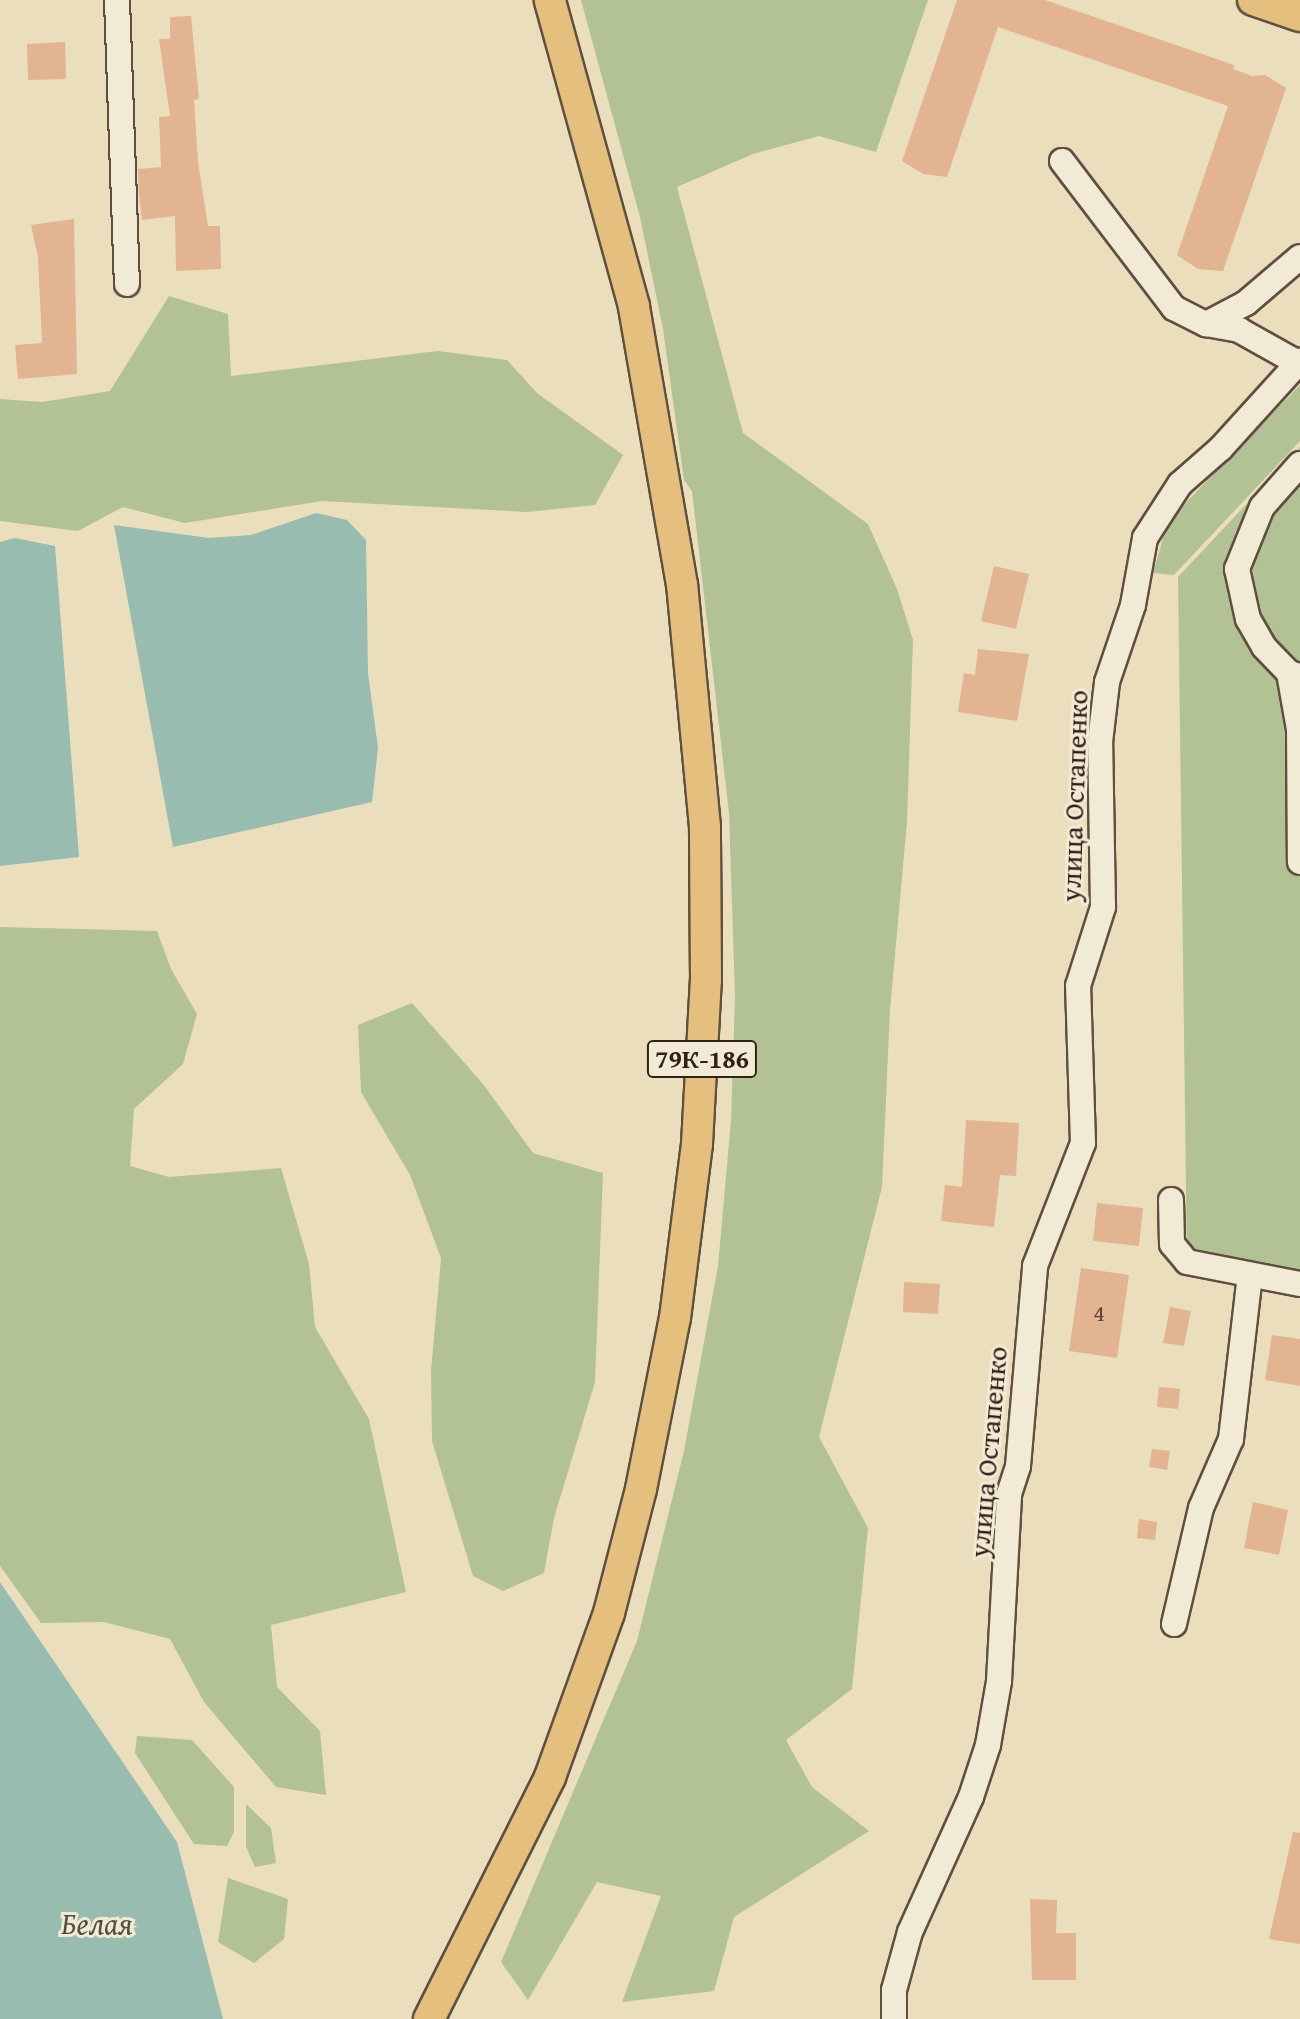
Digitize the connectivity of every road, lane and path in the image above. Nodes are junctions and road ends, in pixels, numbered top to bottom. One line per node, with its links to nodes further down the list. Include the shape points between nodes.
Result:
1 (117, 0): 9 (street)
2 (533, 0): 10 (main road, via 588,189)
3 (550, 0): 10 (main road, 79К-186)
4 (568, 0): 10 (main road, via 618,184)
5 (1253, 0): 6 (main road)
6 (1300, 16)
7 (1062, 161): 11 (street, via 1174,308)
8 (1300, 257): 11 (street, via 1246,303)
9 (127, 284)
10 (634, 306): 20 (main road, 79К-186, via 682,585 704,812 706,980 697,1144 675,1318 641,1489 609,1613 550,1777)
11 (1206, 324): 12 (street, via 1239,330)
12 (1299, 362): 21 (street, улица Остапенко, via 1221,448 1180,484 1145,538 1133,605 1107,682 1100,742 1103,907 1078,986 1083,1143 1035,1266 1018,1466 1009,1494 999,1681 988,1745 949,1852 910,1932 894,1990)
13 (1300, 464): 14 (street, via 1262,507 1237,569 1248,619 1264,647)
14 (1294, 674): 15 (street)
15 (1300, 862)
16 (1171, 1200): 17 (street, via 1172,1244 1187,1262)
17 (1250, 1275): 18 (street); 19 (street, via 1231,1439 1201,1508)
18 (1300, 1284)
19 (1174, 1624)
20 (429, 2019)
21 (894, 2019)

